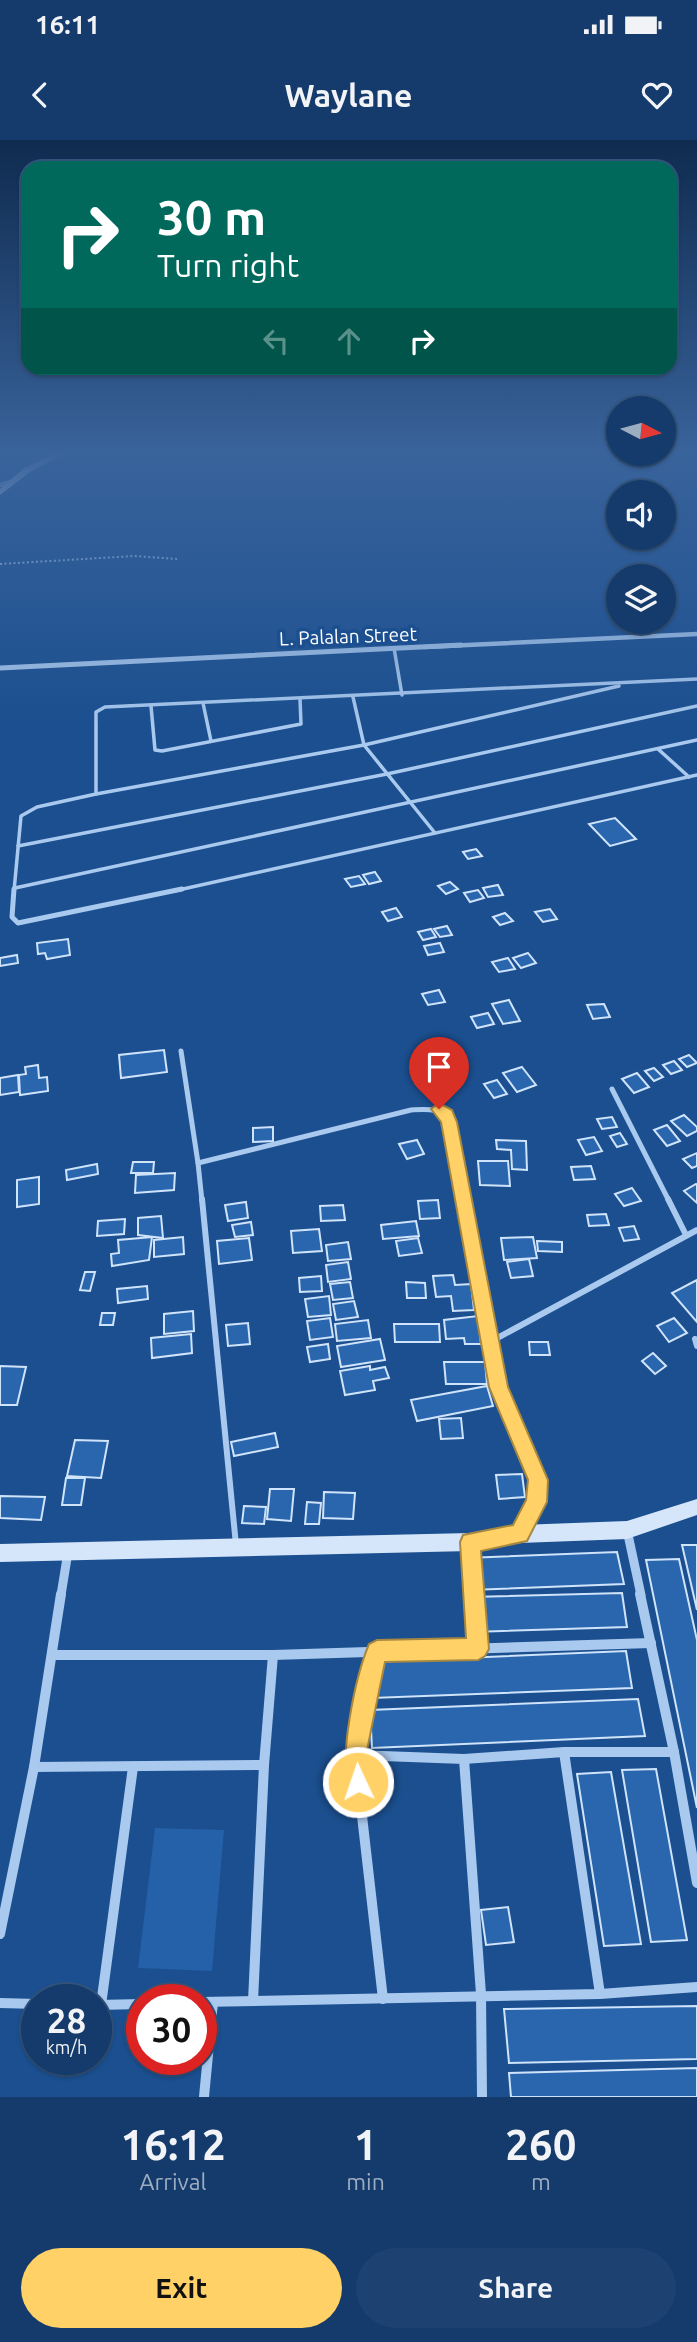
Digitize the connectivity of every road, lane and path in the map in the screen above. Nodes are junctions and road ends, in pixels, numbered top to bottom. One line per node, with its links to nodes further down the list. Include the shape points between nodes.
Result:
1 (177, 559): 2 (path, via 134,555)
2 (0, 564)
3 (697, 634): 4 (street, L. Palalan Street)
4 (394, 648): 5 (street, L. Palalan Street); 8 (lane)
5 (0, 668)
6 (697, 679): 7 (lane)
7 (636, 682): 8 (lane); 16 (lane)
8 (402, 695): 9 (lane)
9 (353, 697): 10 (lane); 16 (lane)
10 (300, 699): 11 (lane); 15 (lane, via 302,724)
11 (203, 703): 12 (lane); 15 (lane)
12 (150, 706): 15 (lane, via 155,750); 21 (lane, via 96,712)
13 (697, 706): 18 (lane)
14 (697, 740): 17 (lane)
15 (211, 741)
16 (364, 745): 18 (lane); 21 (lane)
17 (658, 749): 20 (lane); 22 (lane)
18 (387, 774): 22 (lane); 24 (lane)
19 (697, 775): 20 (lane)
20 (690, 777): 23 (lane)
21 (96, 794): 24 (lane, via 27,810 21,816)
22 (411, 804): 23 (lane); 25 (lane)
23 (435, 833): 25 (lane, via 28,923 18,923 12,917)
24 (18, 846): 25 (lane)
25 (15, 888)
26 (181, 1051): 28 (lane)
27 (612, 1089): 30 (lane)
28 (198, 1163): 31 (lane, via 411,1110 439,1109 449,1122); 36 (lane)
29 (697, 1230): 30 (lane)
30 (686, 1235): 31 (lane)
31 (490, 1342): 34 (lane, via 499,1387 538,1480 537,1502)
32 (697, 1507): 33 (street)
33 (627, 1530): 34 (street); 39 (street)
34 (520, 1534): 35 (street)
35 (470, 1542): 36 (street); 40 (street)
36 (236, 1548): 37 (street)
37 (68, 1550): 38 (street); 43 (street)
38 (0, 1553)
39 (651, 1643): 40 (street); 45 (street)
40 (478, 1649): 41 (street)
41 (377, 1651): 42 (street); 46 (street)
42 (273, 1654): 43 (street); 48 (street)
43 (54, 1655): 49 (street)
44 (564, 1752): 45 (street); 47 (street); 57 (street)
45 (674, 1752): 51 (street)
46 (355, 1755): 47 (street); 58 (street)
47 (464, 1759): 56 (street)
48 (264, 1765): 50 (street); 59 (street)
49 (34, 1767): 50 (street); 53 (street)
50 (133, 1767): 54 (street)
51 (694, 1838): 52 (street)
52 (697, 1883)
53 (0, 1934)
54 (101, 1984)
55 (697, 1987): 57 (street)
56 (481, 1994): 57 (street); 58 (street); 65 (street)
57 (600, 1994)
58 (383, 1999): 59 (street)
59 (253, 2001): 60 (street)
60 (217, 2002)
61 (0, 2003): 62 (street)
62 (21, 2004)
63 (205, 2075): 64 (street)
64 (204, 2097)
65 (482, 2097)

